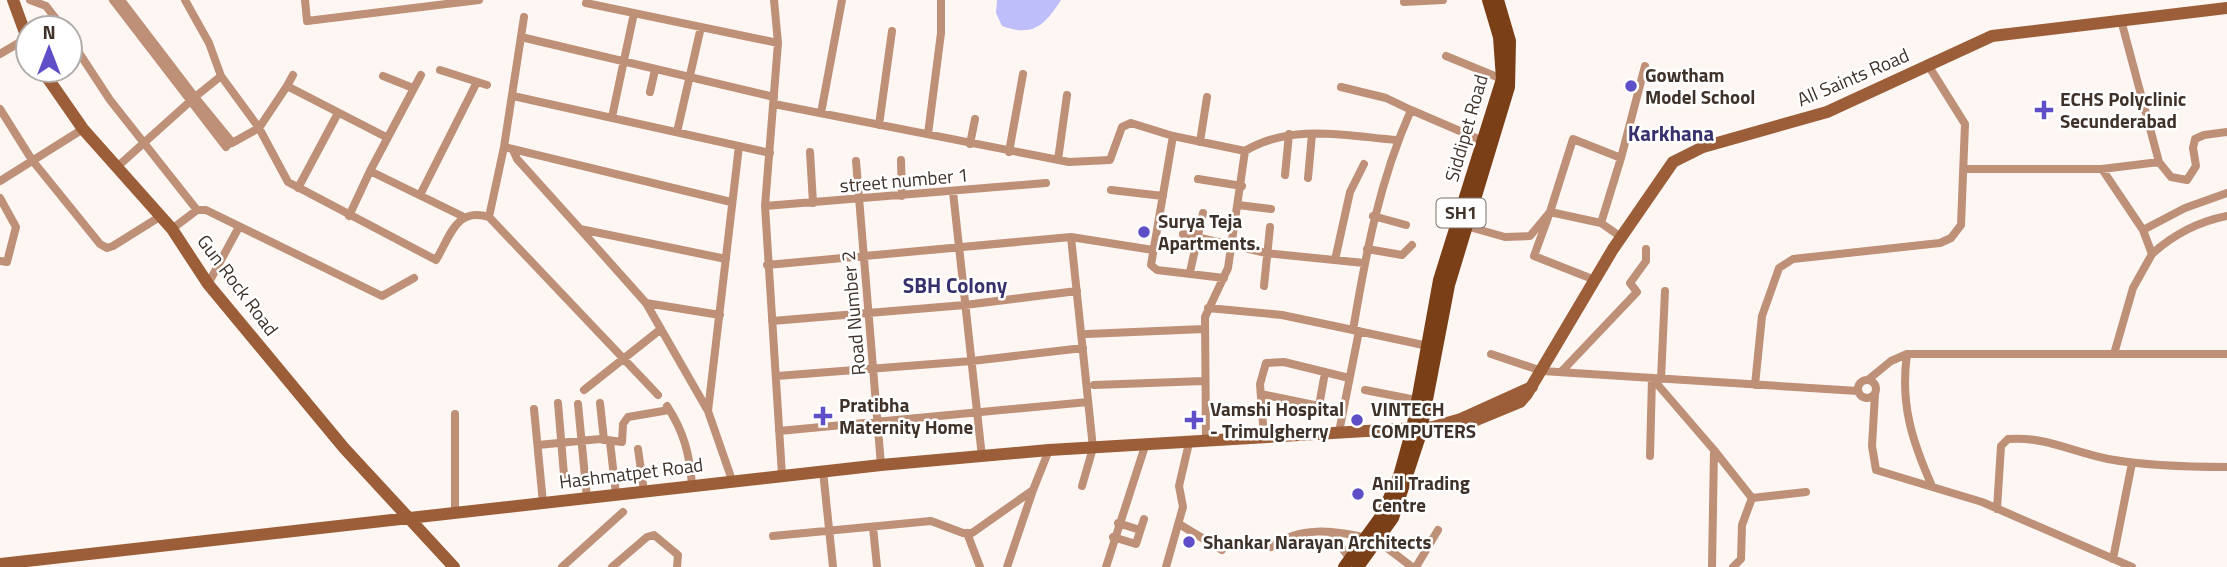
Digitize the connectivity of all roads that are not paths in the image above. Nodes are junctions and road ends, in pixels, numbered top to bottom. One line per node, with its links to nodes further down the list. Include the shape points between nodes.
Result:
1 (30, 0): 17 (street, via 46,6)
2 (113, 0): 48 (street)
3 (121, 0): 48 (street)
4 (185, 0): 34 (street, via 209,43)
5 (305, 0): 6 (street, via 307,22)
6 (479, 0)
7 (774, 0): 23 (street)
8 (842, 0): 53 (street)
9 (941, 0): 61 (street)
10 (1443, 0): 13 (street)
11 (1488, 0): 37 (main road, Siddipet Road / SH1, via 1499,37)
12 (1498, 0): 119 (main road, Siddipet Road / SH1, via 1510,41 1510,82)
13 (1404, 2)
14 (586, 3): 16 (street)
15 (2227, 8): 19 (main road, All Saints Road)
16 (634, 13): 20 (street); 26 (street)
17 (52, 14)
18 (524, 17): 22 (street)
19 (2121, 20): 27 (main road, All Saints Road, via 1992,36); 82 (street)
20 (701, 27): 23 (street); 36 (street)
21 (892, 31): 56 (street)
22 (522, 37): 26 (street); 46 (street)
23 (778, 43): 49 (street)
24 (1446, 56): 37 (street)
25 (84, 59): 69 (street)
26 (624, 61): 29 (street); 54 (street)
27 (1928, 65): 85 (street, via 1964,119); 128 (main road, All Saints Road, via 1827,112 1703,146 1673,162)
28 (1646, 66): 77 (street)
29 (655, 69): 36 (street); 44 (street)
30 (440, 70): 38 (street)
31 (1023, 74): 75 (street)
32 (293, 75): 41 (street)
33 (421, 75): 43 (street)
34 (220, 76): 48 (street); 57 (street)
35 (383, 76): 43 (street)
36 (688, 76): 49 (street); 59 (street)
37 (1502, 79): 67 (main road, Siddipet Road / SH1)
38 (477, 82): 40 (street); 98 (street)
39 (52, 84): 58 (main road, Gun Rock Road)
40 (487, 85)
41 (286, 86): 52 (street); 57 (street)
42 (1341, 87): 51 (street, via 1386,98)
43 (413, 88): 65 (street)
44 (650, 92)
45 (1067, 95): 80 (street)
46 (513, 96): 54 (street); 72 (street)
47 (1208, 97): 68 (street)
48 (192, 99): 57 (street, via 232,143); 69 (street)
49 (774, 100): 53 (street); 76 (street)
50 (0, 109): 78 (street)
51 (1411, 110): 66 (street); 67 (street)
52 (338, 113): 65 (street); 94 (street)
53 (821, 113): 56 (street)
54 (612, 117): 59 (street)
55 (975, 119): 70 (street)
56 (879, 125): 61 (street)
57 (259, 128): 94 (street, via 288,182)
58 (83, 129): 78 (street); 84 (main road, Gun Rock Road)
59 (677, 132): 71 (street)
60 (2227, 132): 82 (street, via 2195,139 2196,166 2187,180 2171,177)
61 (928, 134): 70 (street)
62 (1289, 134): 63 (street); 73 (street); 88 (street)
63 (1312, 134): 66 (street); 89 (street)
64 (1173, 136): 68 (street); 80 (street, via 1132,123 1122,127 1110,160); 100 (street)
65 (386, 137): 87 (street)
66 (1397, 140): 115 (street)
67 (1483, 141): 161 (main road, Siddipet Road / SH1, via 1439,280)
68 (1200, 142): 73 (street)
69 (143, 144): 84 (street); 108 (street)
70 (971, 144): 75 (street)
71 (739, 146): 76 (street); 103 (street)
72 (509, 149): 103 (street); 114 (street); 123 (street)
73 (1245, 151): 93 (street)
74 (810, 152): 104 (street)
75 (1009, 152): 80 (street)
76 (770, 153): 106 (street)
77 (1621, 158): 109 (street, via 1573,139); 117 (street)
78 (32, 160): 91 (street); 111 (street, via 107,248)
79 (901, 160): 99 (street)
80 (1058, 160)
81 (856, 161): 102 (street, Road Number 2)
82 (2159, 162): 86 (street)
83 (1364, 164): 139 (street, via 1350,192)
84 (117, 167): 111 (main road, Gun Rock Road)
85 (1966, 169): 86 (street); 179 (street, via 1961,225 1951,238 1920,246 1794,259 1779,268 1762,316)
86 (2102, 169): 124 (street)
87 (370, 171): 98 (street); 112 (street)
88 (1285, 175)
89 (1308, 177)
90 (1198, 179): 93 (street)
91 (0, 181)
92 (1046, 183): 96 (street, street number 1)
93 (1242, 186): 105 (street)
94 (298, 188): 112 (street)
95 (1111, 190): 100 (street)
96 (953, 192): 99 (street, street number 1); 130 (street)
97 (2227, 192): 124 (street)
98 (420, 195): 113 (street)
99 (902, 196): 102 (street, street number 1)
100 (1163, 196): 134 (street)
101 (0, 198): 140 (street, via 16,227 7,262)
102 (860, 200): 104 (street, street number 1); 137 (street, Road Number 2)
103 (732, 202): 138 (street)
104 (813, 203): 106 (street, street number 1)
105 (1238, 205): 107 (street); 131 (street)
106 (765, 206): 142 (street)
107 (1271, 209)
108 (197, 210): 120 (street); 122 (street)
109 (1550, 212): 117 (street); 119 (street, via 1530,236 1505,237); 146 (street, via 1534,256)
110 (1203, 213): 127 (street)
111 (161, 216): 122 (main road, Gun Rock Road)
112 (349, 216): 113 (street, via 436,260)
113 (462, 216): 114 (street, via 474,212)
114 (489, 216): 167 (street)
115 (1373, 216): 118 (street); 132 (street)
116 (2227, 216): 136 (street, via 2205,220 2171,237)
117 (1601, 223): 128 (street)
118 (1406, 225)
119 (1466, 226): 198 (main road, Siddipet Road / SH1)
120 (239, 227): 144 (street, via 383,296); 147 (street)
121 (1270, 227): 135 (street)
122 (172, 229): 147 (main road, Gun Rock Road)
123 (580, 229): 138 (street); 151 (street)
124 (2143, 230): 136 (street)
125 (1183, 234): 127 (street)
126 (1071, 237): 130 (street); 134 (street); 149 (street)
127 (1198, 237): 131 (street); 143 (street)
128 (1621, 237): 146 (main road, All Saints Road)
129 (1412, 245): 132 (street, via 1402,254)
130 (960, 247): 137 (street); 152 (street)
131 (1232, 247): 135 (street); 145 (street)
132 (1367, 249): 141 (street)
133 (1646, 249): 171 (street, via 1646,261 1630,283 1637,292)
134 (1153, 250): 143 (street, via 1152,268)
135 (1266, 253): 139 (street); 148 (street)
136 (2152, 254): 165 (street, via 2133,288)
137 (864, 257): 142 (street); 154 (street, Road Number 2)
138 (726, 259): 155 (street)
139 (1335, 260): 141 (street)
140 (0, 261)
141 (1364, 264): 159 (street)
142 (767, 265): 156 (street)
143 (1190, 272): 145 (street)
144 (414, 278)
145 (1224, 278): 153 (street)
146 (1595, 280): 170 (main road, All Saints Road)
147 (208, 284): 233 (main road, Gun Rock Road)
148 (1264, 286)
149 (1077, 291): 152 (street); 162 (street)
150 (1665, 291): 174 (street)
151 (646, 303): 155 (street); 157 (street)
152 (965, 305): 154 (street); 168 (street)
153 (1208, 308): 158 (street); 159 (street, via 1282,315)
154 (867, 314): 156 (street); 169 (street, Road Number 2)
155 (720, 315): 192 (street)
156 (772, 321): 172 (street)
157 (661, 329): 167 (street); 192 (street)
158 (1204, 329): 160 (street); 177 (street)
159 (1356, 331): 161 (street); 175 (street)
160 (1087, 334)
161 (1428, 346): 186 (main road, Siddipet Road / SH1)
162 (1083, 348): 168 (street); 187 (street)
163 (1491, 354): 170 (street)
164 (1908, 354): 165 (street); 176 (street); 222 (street, via 1909,432)
165 (2114, 354): 166 (street)
166 (2227, 354)
167 (621, 359): 180 (street); 185 (street)
168 (972, 361): 169 (street); 194 (street)
169 (874, 370): 172 (street); 195 (street, Road Number 2)
170 (1542, 371): 171 (street); 198 (main road, All Saints Road, via 1532,387 1461,419)
171 (1561, 372): 174 (street)
172 (777, 376): 196 (street)
173 (1324, 378): 183 (street, via 1319,406)
174 (1656, 378): 179 (street); 210 (street); 211 (street)
175 (1349, 379): 183 (street, via 1271,361 1263,367); 197 (street)
176 (1869, 379): 182 (street, via 1862,381); 184 (street, via 1875,384)
177 (1204, 381): 178 (street); 201 (street)
178 (1094, 385)
179 (1755, 385): 182 (street)
180 (584, 390)
181 (1365, 390): 186 (street)
182 (1858, 391): 184 (street, via 1866,398)
183 (1261, 394): 199 (street)
184 (1875, 394): 222 (street, via 1872,446 1876,470)
185 (658, 395)
186 (1416, 400): 198 (main road, Siddipet Road / SH1)
187 (1088, 402): 194 (street); 207 (street)
188 (558, 403): 203 (street)
189 (600, 403): 200 (street)
190 (578, 404): 202 (street)
191 (534, 409): 206 (street)
192 (708, 411): 219 (street)
193 (455, 414): 232 (street)
194 (977, 415): 195 (street); 212 (street)
195 (877, 421): 196 (street); 214 (street, Road Number 2)
196 (779, 431): 218 (street)
197 (1339, 432): 198 (main road, Hashmatpet Road); 199 (main road, Hashmatpet Road)
198 (1416, 432): 199 (main road, Hashmatpet Road); 245 (main road, SH1)
199 (1266, 438): 201 (main road, Hashmatpet Road)
200 (607, 441): 202 (street); 220 (street, via 623,440 628,417 668,408 681,427); 226 (street)
201 (1206, 441): 205 (main road, Hashmatpet Road)
202 (580, 442): 203 (street); 227 (street)
203 (562, 443): 206 (street); 217 (street)
204 (1146, 443): 205 (main road, Hashmatpet Road); 207 (main road, Hashmatpet Road); 235 (street)
205 (1189, 443): 236 (street, via 1179,486 1183,507)
206 (538, 445): 229 (street)
207 (1093, 448): 209 (main road, Hashmatpet Road); 221 (street)
208 (638, 449): 224 (street)
209 (1049, 450): 212 (main road, Hashmatpet Road); 223 (street)
210 (1714, 450): 228 (street); 262 (street)
211 (1650, 456)
212 (982, 457): 214 (main road, Hashmatpet Road)
213 (2132, 463): 215 (street); 230 (street, via 2044,440 2008,439 2000,446); 248 (street)
214 (881, 465): 216 (main road, Hashmatpet Road)
215 (2227, 467)
216 (823, 471): 218 (main road, Hashmatpet Road); 238 (street)
217 (564, 475)
218 (782, 475): 219 (main road, Hashmatpet Road)
219 (732, 480): 220 (main road, Hashmatpet Road)
220 (692, 485): 224 (main road, Hashmatpet Road)
221 (1082, 485)
222 (1932, 486): 230 (street)
223 (1033, 490): 242 (street); 258 (street)
224 (644, 491): 226 (main road, Hashmatpet Road)
225 (1806, 492): 228 (street)
226 (615, 495): 227 (main road, Hashmatpet Road)
227 (587, 498): 229 (main road, Hashmatpet Road)
228 (1752, 498): 263 (street, via 1742,525 1741,559)
229 (543, 503): 232 (main road, Hashmatpet Road)
230 (1997, 509): 248 (street)
231 (624, 512): 252 (street)
232 (455, 513): 233 (main road, Hashmatpet Road)
233 (408, 519): 249 (main road, Hashmatpet Road); 251 (main road, Gun Rock Road)
234 (1144, 519): 239 (street)
235 (1118, 523): 239 (street); 244 (street)
236 (1179, 524): 247 (street); 260 (street)
237 (873, 527): 238 (street); 242 (street, via 931,521); 256 (street)
238 (829, 530): 243 (street); 255 (street)
239 (1140, 530): 244 (street, via 1136,544)
240 (1438, 530): 261 (street)
241 (1329, 532): 245 (street); 246 (street, via 1292,534); 250 (street)
242 (967, 533): 257 (street)
243 (773, 536)
244 (1113, 537): 259 (street)
245 (1372, 540): 250 (main road, SH1); 261 (street)
246 (1271, 547)
247 (1222, 550)
248 (2113, 559): 264 (street)
249 (0, 564)
250 (1351, 565)
251 (454, 567)
252 (562, 567)
253 (612, 567): 254 (street, via 654,535 678,555)
254 (677, 567)
255 (833, 567)
256 (877, 567)
257 (980, 567)
258 (1007, 567)
259 (1106, 567)
260 (1166, 567)
261 (1414, 567)
262 (1712, 567)
263 (1733, 567)
264 (2132, 567)

